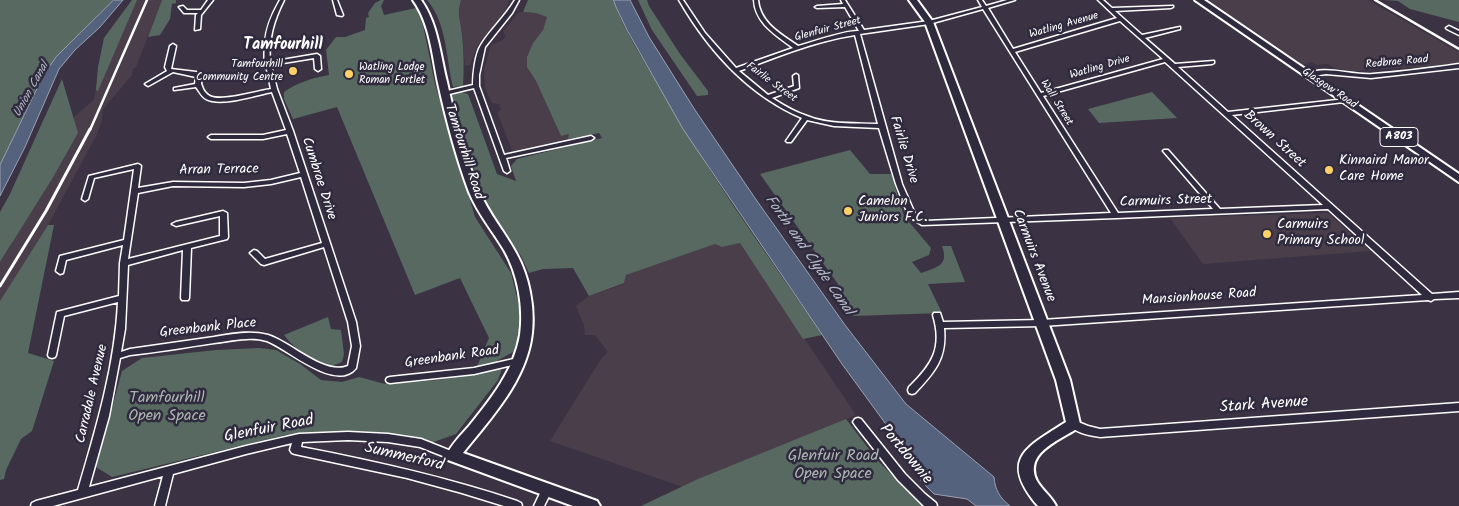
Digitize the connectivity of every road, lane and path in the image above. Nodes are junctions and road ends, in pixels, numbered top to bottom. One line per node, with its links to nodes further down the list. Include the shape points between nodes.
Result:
1 (211, 0): 19 (street)
2 (336, 0): 20 (street)
3 (417, 0): 47 (main road, Tamfourhill Road, via 428,18)
4 (517, 0): 44 (street, via 482,47)
5 (681, 0): 38 (street, Fairlie Street, via 702,32)
6 (756, 0): 30 (street, via 755,7 768,25)
7 (913, 0): 22 (main road, Carmuirs Avenue)
8 (980, 0): 16 (street, Wall Street)
9 (1013, 0): 16 (street, Glenfuir Street)
10 (1100, 0): 18 (street, Brown Street)
11 (1199, 0): 40 (main road, Glasgow Road / A803)
12 (284, 1): 34 (street, Cumbrae Drive, via 267,38)
13 (845, 3): 15 (street); 25 (street, Fairlie Drive)
14 (181, 7): 19 (street, via 186,12)
15 (816, 7)
16 (985, 7): 22 (street, Glenfuir Street); 31 (street, Wall Street)
17 (1171, 7): 18 (street)
18 (1110, 10): 21 (street, Brown Street)
19 (201, 11): 24 (street)
20 (340, 14)
21 (1121, 20): 28 (street, Brown Street); 31 (street, Watling Avenue)
22 (929, 22): 25 (street, Glenfuir Street); 70 (main road, Carmuirs Avenue)
23 (1178, 28): 28 (street)
24 (197, 29)
25 (860, 31): 30 (street, Glenfuir Street); 53 (street, Fairlie Drive)
26 (1450, 31): 27 (street)
27 (1459, 33)
28 (1141, 37): 32 (street, Brown Street)
29 (173, 46): 39 (street, via 168,67)
30 (797, 48): 38 (street, Glenfuir Street)
31 (1012, 51): 48 (street, Wall Street)
32 (1166, 60): 35 (street, Brown Street); 48 (street, Watling Drive)
33 (1212, 62): 35 (street)
34 (267, 64): 37 (street, via 316,56); 46 (street, Cumbrae Drive)
35 (1173, 66): 51 (street, Brown Street)
36 (1459, 66): 40 (street, Redbrae Road, via 1371,76 1326,72)
37 (318, 69)
38 (736, 70): 49 (street, Fairlie Street)
39 (171, 71): 42 (street); 43 (street, via 200,76)
40 (1307, 75): 50 (main road, Glasgow Road / A803)
41 (796, 76): 49 (street, via 797,87)
42 (148, 84)
43 (198, 85): 45 (street); 46 (street, via 212,100)
44 (476, 86): 47 (street); 61 (street)
45 (176, 90)
46 (273, 90): 54 (street, Cumbrae Drive)
47 (445, 93): 87 (main road, Tamfourhill Road, via 480,206 514,259 521,277 526,333)
48 (1040, 96): 69 (street, Wall Street)
49 (768, 97): 52 (street, Fairlie Street)
50 (1344, 100): 51 (street); 64 (main road, Glasgow Road / A803)
51 (1226, 114): 67 (street, Brown Street)
52 (805, 118): 53 (street, Fairlie Street, via 831,124); 59 (street)
53 (882, 126): 70 (street, Fairlie Drive, via 899,184 913,217 925,223)
54 (290, 131): 56 (street, via 263,137); 63 (street, Cumbrae Drive)
55 (575, 132): 58 (street)
56 (211, 137)
57 (591, 138): 58 (street)
58 (579, 140): 61 (street)
59 (789, 141)
60 (1166, 152): 68 (street)
61 (503, 158): 62 (street)
62 (507, 170)
63 (304, 174): 65 (street, Arran Terrace, via 244,185 173,184); 73 (street, Cumbrae Drive)
64 (1459, 179)
65 (136, 191): 66 (street, Carradale Avenue, via 138,166 91,177); 72 (street, Carradale Avenue)
66 (85, 199)
67 (1330, 207): 68 (street, Carmuirs Street); 81 (street, Brown Street)
68 (1219, 212): 69 (street, Carmuirs Street)
69 (1116, 216): 70 (street, Carmuirs Street)
70 (1002, 220): 83 (main road, Carmuirs Avenue)
71 (176, 224): 74 (street, via 223,213 224,237)
72 (127, 242): 76 (street, Carradale Avenue); 77 (street, via 63,258)
73 (326, 244): 75 (street, via 264,262); 88 (street, Cumbrae Drive, via 352,322 356,346)
74 (187, 247): 76 (street); 80 (street)
75 (254, 253)
76 (124, 263): 79 (street, Carradale Avenue)
77 (60, 272)
78 (1459, 295): 81 (street, Mansionhouse Road)
79 (122, 298): 85 (street, via 60,314); 86 (street, Carradale Avenue)
80 (185, 298)
81 (1431, 298): 83 (street, Mansionhouse Road)
82 (937, 315): 84 (street)
83 (1042, 322): 84 (street, Mansionhouse Road); 93 (main road, Carmuirs Avenue, via 1063,380)
84 (940, 325): 90 (street, via 939,357)
85 (52, 355)
86 (116, 356): 88 (street, Greenbank Place, via 228,338 264,337 280,342 326,370 336,373); 98 (street, Carradale Avenue, via 104,416)
87 (518, 361): 89 (street, Greenbank Road, via 474,371); 95 (main road, Tamfourhill Road, via 506,386)
88 (352, 368)
89 (390, 380)
90 (912, 390)
91 (1458, 408): 93 (street, Stark Avenue, via 1100,433)
92 (858, 422): 104 (street, Portdownie, via 885,458)
93 (1072, 424): 105 (main road, via 1032,451 1028,458 1028,479)
94 (299, 438): 95 (street, Glenfuir Road, via 388,438 422,443); 96 (street, Glenfuir Road); 101 (street, Summerford, via 295,450 421,477)
95 (453, 456): 97 (main road, Glenfuir Road)
96 (169, 472): 98 (street, Glenfuir Road); 100 (street)
97 (547, 490): 102 (street); 103 (main road, Glenfuir Road)
98 (82, 494): 99 (street, Glenfuir Road)
99 (36, 506)
100 (160, 506)
101 (517, 506)
102 (539, 506)
103 (592, 506)
104 (932, 506)
105 (1048, 506)

